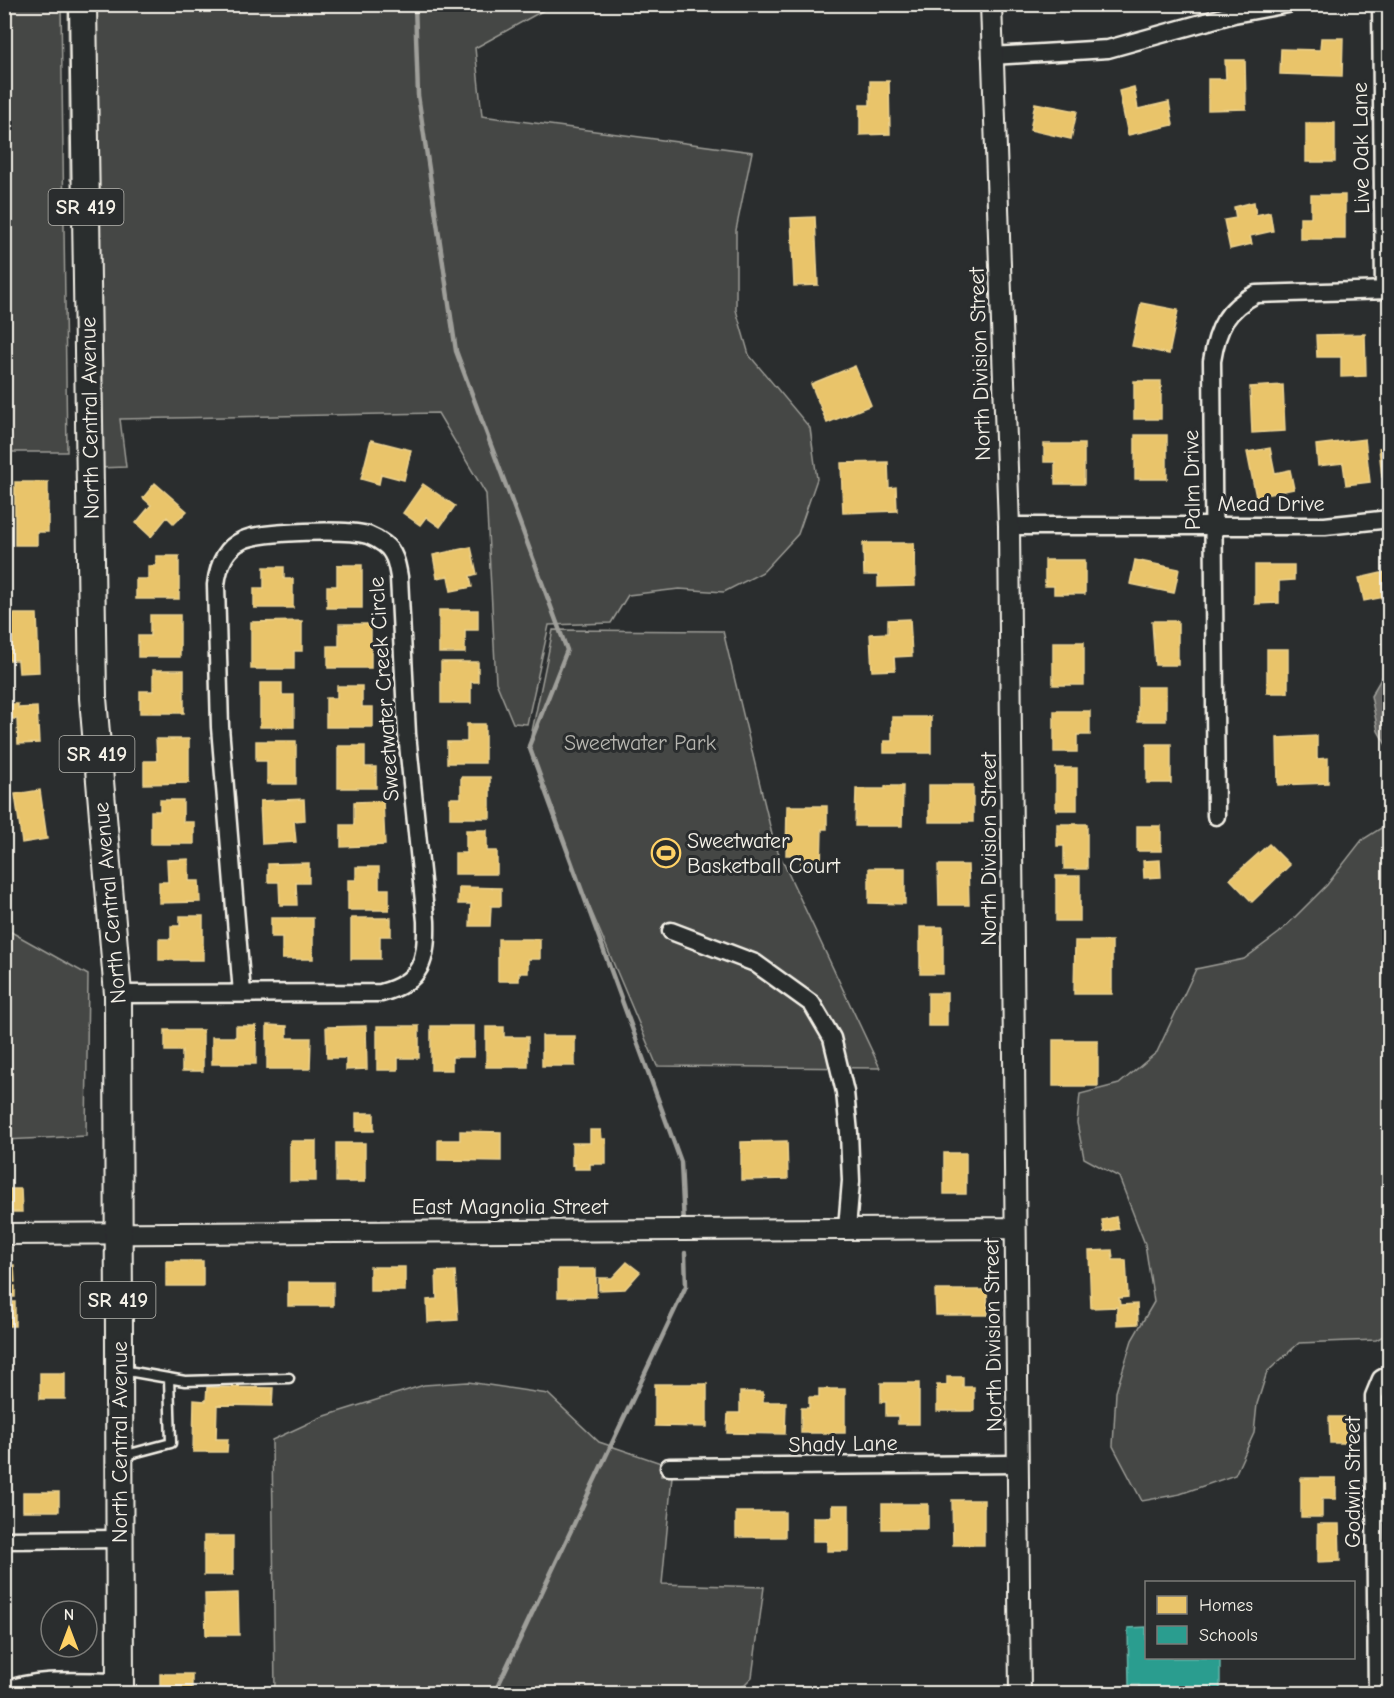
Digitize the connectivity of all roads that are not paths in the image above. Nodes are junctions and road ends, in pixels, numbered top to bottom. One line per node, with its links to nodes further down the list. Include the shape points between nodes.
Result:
1 (83, 4): 13 (main road, North Central Avenue / SR 419, via 93,698)
2 (991, 4): 5 (street, North Division Street)
3 (1288, 4): 5 (street, via 1234,14 1108,49)
4 (1381, 4): 6 (street, Live Oak Lane)
5 (991, 56): 8 (street, North Division Street)
6 (1387, 290): 9 (street, Palm Drive, via 1256,294 1239,302 1227,316 1216,337 1212,361)
7 (1389, 519): 9 (street, Mead Drive, via 1326,526)
8 (1009, 526): 9 (street, Mead Drive); 15 (street, North Division Street)
9 (1215, 526): 10 (street, Palm Drive)
10 (1216, 816)
11 (671, 932): 14 (street, via 755,963 812,1004 832,1038 845,1092 851,1181)
12 (242, 993): 12 (street, Sweetwater Creek Circle, via 381,993 399,988 413,977 423,961 426,921 407,734 399,577 387,546 370,536 262,534 241,540 218,567 220,728); 13 (street, Sweetwater Creek Circle)
13 (118, 994): 16 (main road, North Central Avenue / SR 419)
14 (847, 1228): 15 (street, East Magnolia Street); 16 (street, East Magnolia Street)
15 (1015, 1228): 23 (street, North Division Street)
16 (118, 1231): 17 (street, East Magnolia Street); 18 (main road, North Central Avenue / SR 419)
17 (4, 1234)
18 (118, 1369): 20 (lane); 22 (main road, North Central Avenue / SR 419)
19 (1385, 1376): 30 (street, Godwin Street, via 1374,1396)
20 (169, 1378): 21 (lane); 22 (lane, via 171,1443)
21 (289, 1378)
22 (119, 1456): 25 (main road, North Central Avenue / SR 419)
23 (1017, 1464): 24 (street, Shady Lane); 29 (street, North Division Street)
24 (669, 1467)
25 (120, 1539): 26 (street); 27 (main road, North Central Avenue / SR 419)
26 (4, 1540)
27 (120, 1688): 28 (street, via 48,1682)
28 (4, 1691)
29 (1020, 1694)
30 (1377, 1694)

